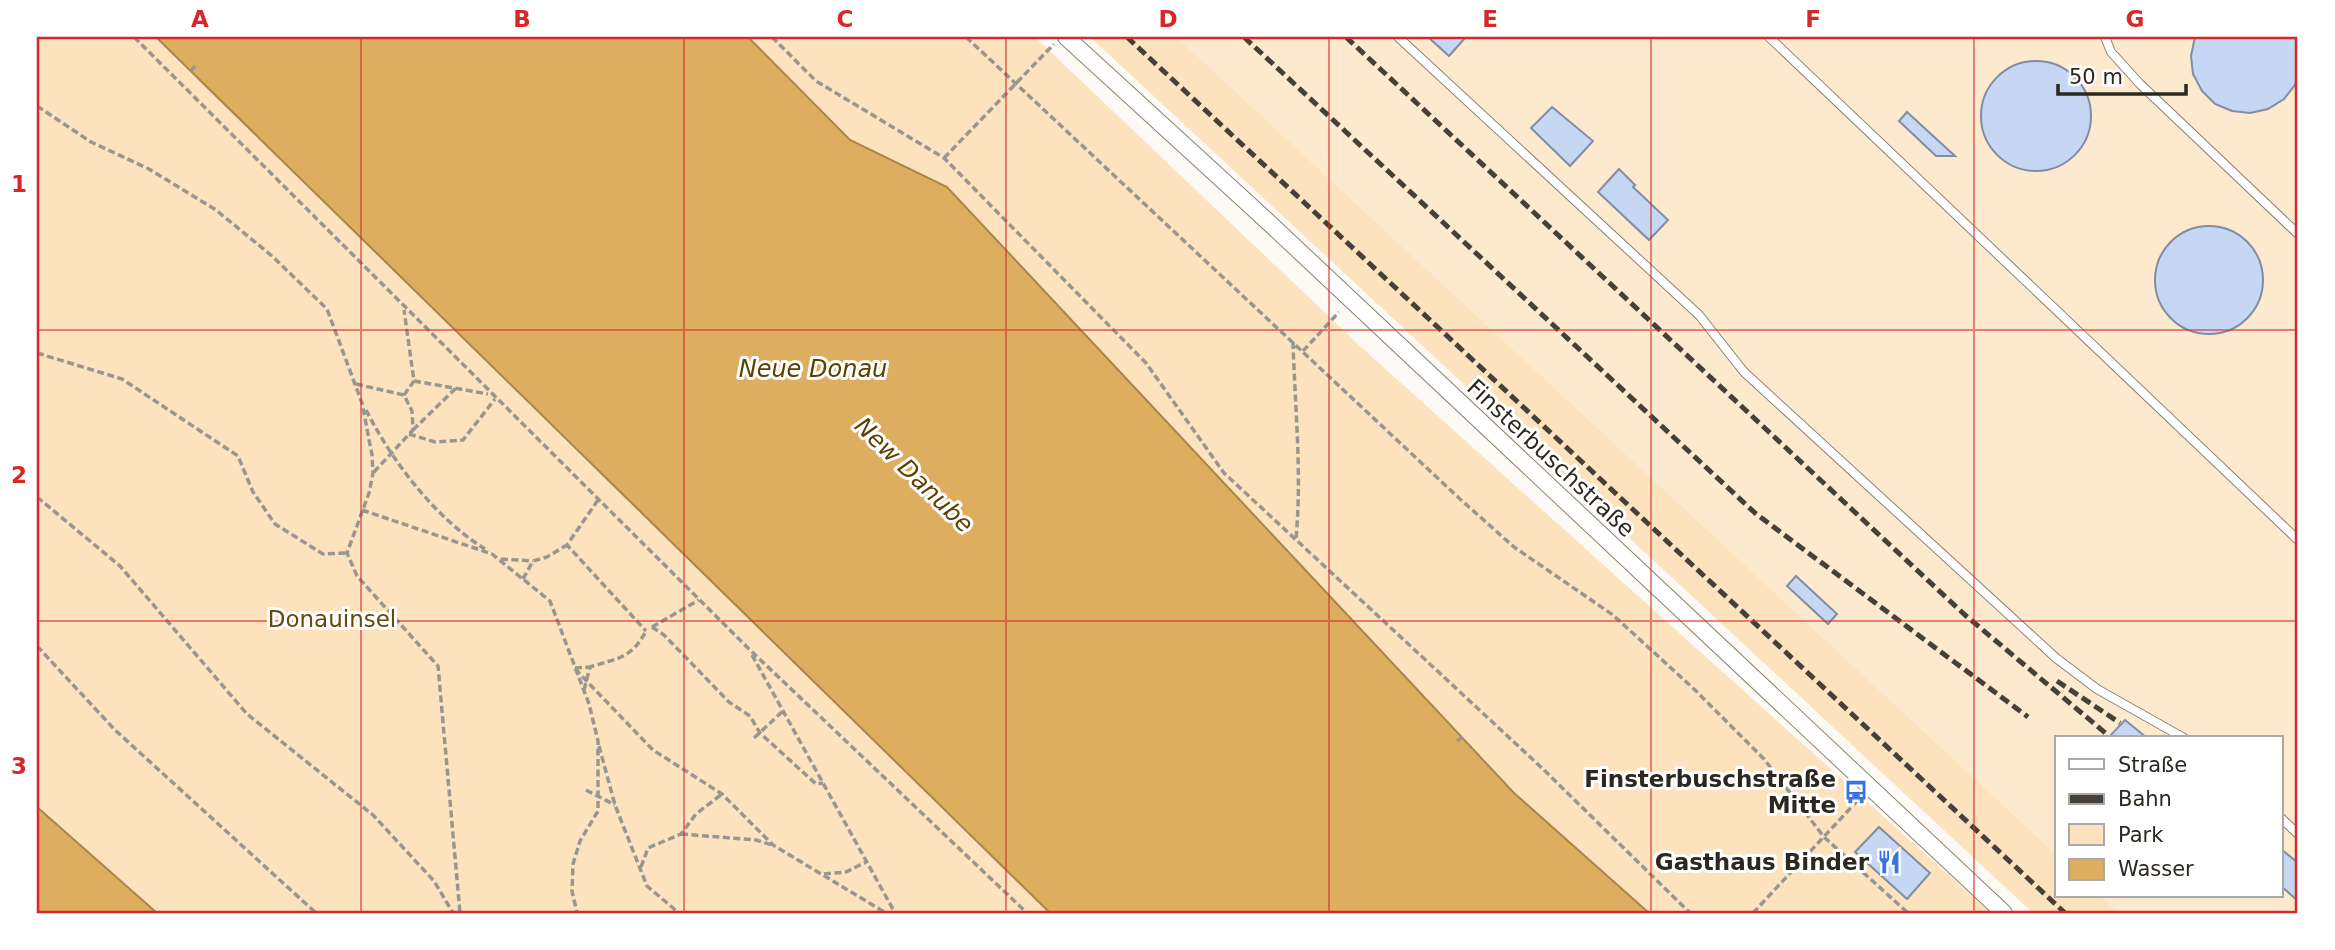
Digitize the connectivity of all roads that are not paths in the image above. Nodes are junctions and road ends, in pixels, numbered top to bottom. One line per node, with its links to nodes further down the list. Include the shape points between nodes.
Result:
1 (1398, 37): 7 (lane, via 1699,315 1744,372 2056,658 2097,689)
2 (1769, 37): 6 (lane)
3 (2105, 37): 5 (lane, via 2111,52 2140,84)
4 (1060, 40): 10 (street, Finsterbuschstraße, via 1275,228)
5 (2298, 234)
6 (2298, 540)
7 (2180, 736)
8 (2282, 819): 9 (lane)
9 (2298, 834)
10 (2004, 913)

